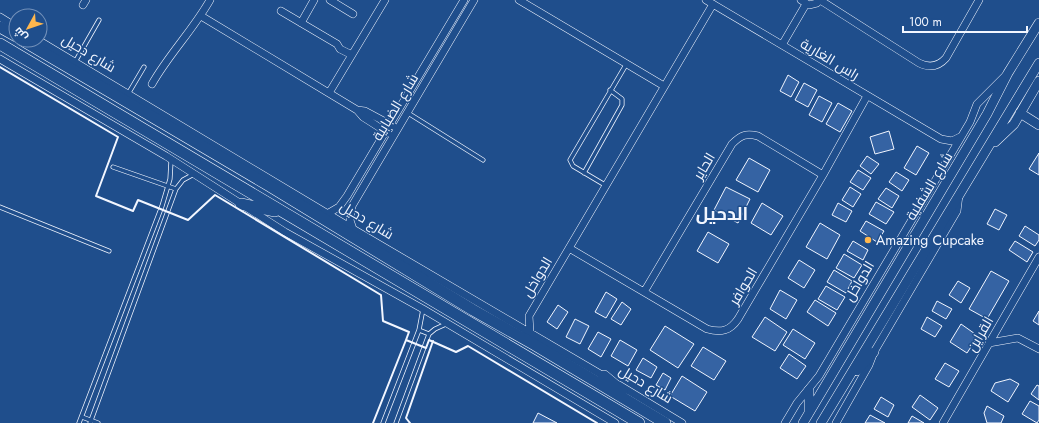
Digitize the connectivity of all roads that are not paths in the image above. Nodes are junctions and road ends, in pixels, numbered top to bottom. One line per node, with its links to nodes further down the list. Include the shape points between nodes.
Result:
1 (210, 0): 15 (street)
2 (314, 0): 17 (street)
3 (330, 0): 14 (street)
4 (385, 0): 23 (street)
5 (464, 0): 41 (street, شارع الضبابية)
6 (474, 0): 39 (street, شارع الضبابية)
7 (519, 0): 26 (street)
8 (706, 0): 12 (street, راس الغارية)
9 (820, 0): 10 (street, via 919,63 931,66 940,64 946,58); 11 (street, via 814,5)
10 (979, 0)
11 (803, 2): 20 (street)
12 (713, 4): 20 (street, راس الغارية); 32 (street, الدواخل)
13 (281, 11): 17 (street)
14 (353, 14)
15 (201, 16): 31 (street, via 168,58); 34 (street)
16 (99, 20): 25 (lane)
17 (301, 23): 23 (street)
18 (1039, 23): 29 (street, شارع الشفلية)
19 (0, 44): 66 (main road)
20 (782, 45): 36 (street, راس الغارية)
21 (48, 46): 25 (street, شارع دحيل)
22 (36, 48): 59 (main road, شارع دحيل)
23 (353, 53): 34 (street)
24 (0, 59): 49 (street)
25 (75, 62): 35 (street, شارع دحيل)
26 (627, 63): 32 (street); 33 (lane)
27 (1039, 63): 52 (street)
28 (144, 67): 35 (lane)
29 (1008, 73): 45 (street, الدواخل, via 977,104); 89 (street, شارع الشفلية, via 987,114)
30 (1038, 83): 37 (street); 40 (street)
31 (152, 84)
32 (664, 86): 56 (street, الدواخل)
33 (610, 90): 53 (lane, via 622,98 622,105); 53 (lane, via 570,158 571,164)
34 (329, 93): 38 (street)
35 (128, 94): 61 (street, شارع دحيل)
36 (867, 96): 47 (street, راس الغارية); 55 (street, الحوافر)
37 (1039, 97)
38 (357, 110): 41 (street, via 365,111); 44 (street, via 362,117)
39 (408, 112): 43 (street, شارع الضبابية); 50 (lane)
40 (1020, 113): 42 (street); 52 (street, via 1014,124 1000,136)
41 (390, 124): 43 (street); 44 (street, شارع الضبابية)
42 (1039, 125)
43 (398, 128): 46 (street, شارع الضبابية)
44 (385, 131): 46 (street); 67 (street, شارع الضبابية, via 342,204)
45 (962, 135): 47 (street, via 952,141); 48 (street, الدواخل)
46 (393, 136): 68 (street, شارع الضبابية, via 352,206 350,220)
47 (941, 139): 48 (street, via 948,149)
48 (949, 157): 88 (street, الدواخل)
49 (171, 160): 54 (street); 57 (lane)
50 (484, 160)
51 (113, 167): 57 (lane)
52 (975, 169): 60 (street)
53 (584, 172): 56 (lane)
54 (194, 174): 58 (lane, via 183,180); 64 (street)
55 (823, 176): 72 (street, الحوافر, via 733,326 726,331 716,332 707,329); 72 (street, الحاير, via 758,136 742,135 732,144)
56 (605, 185): 69 (street, الدواخل)
57 (168, 186): 58 (lane); 62 (lane)
58 (176, 189): 63 (lane)
59 (280, 192): 61 (main road); 74 (main road, شارع دحيل)
60 (959, 194): 85 (street, via 957,211); 87 (street)
61 (299, 195): 67 (street, شارع دحيل)
62 (163, 201): 63 (lane); 91 (lane)
63 (171, 204): 92 (lane)
64 (241, 204): 66 (main road); 73 (street, via 285,232)
65 (0, 207): 70 (lane)
66 (284, 213): 99 (main road)
67 (327, 214): 68 (street, شارع دحيل)
68 (353, 229): 75 (street, شارع دحيل)
69 (569, 248): 72 (street, الحوافر); 76 (street, الدواخل)
70 (109, 251)
71 (1039, 257): 82 (street, القراين)
72 (644, 292)
73 (423, 308): 78 (street); 79 (lane)
74 (473, 310): 75 (main road); 83 (main road, شارع دحيل)
75 (500, 315): 77 (street, شارع دحيل)
76 (529, 316): 77 (street, الدواخل); 80 (street, الدواخل)
77 (511, 321): 80 (street, شارع دحيل)
78 (449, 324): 81 (lane); 98 (street)
79 (419, 330): 81 (lane); 96 (lane)
80 (530, 332): 83 (main road); 86 (street, شارع دحيل)
81 (429, 334): 97 (lane)
82 (989, 343): 84 (street, via 1018,338); 105 (street, القراين)
83 (535, 345): 90 (main road, شارع دحيل)
84 (1039, 349)
85 (874, 352): 87 (street); 93 (street)
86 (604, 376): 90 (main road); 101 (street, شارع دحيل)
87 (843, 386): 104 (street)
88 (809, 390): 89 (street); 102 (street, الدواخل, via 797,403)
89 (809, 413): 103 (street, شارع الشفلية)
90 (652, 415): 100 (main road, شارع دحيل)
91 (82, 417): 92 (lane); 94 (lane)
92 (91, 422): 95 (lane)
93 (840, 422)
94 (80, 423)
95 (98, 423)
96 (383, 423)
97 (396, 423)
98 (615, 423)
99 (639, 423)
100 (665, 423)
101 (682, 423)
102 (786, 423)
103 (803, 423)
104 (821, 423)
105 (943, 423)

